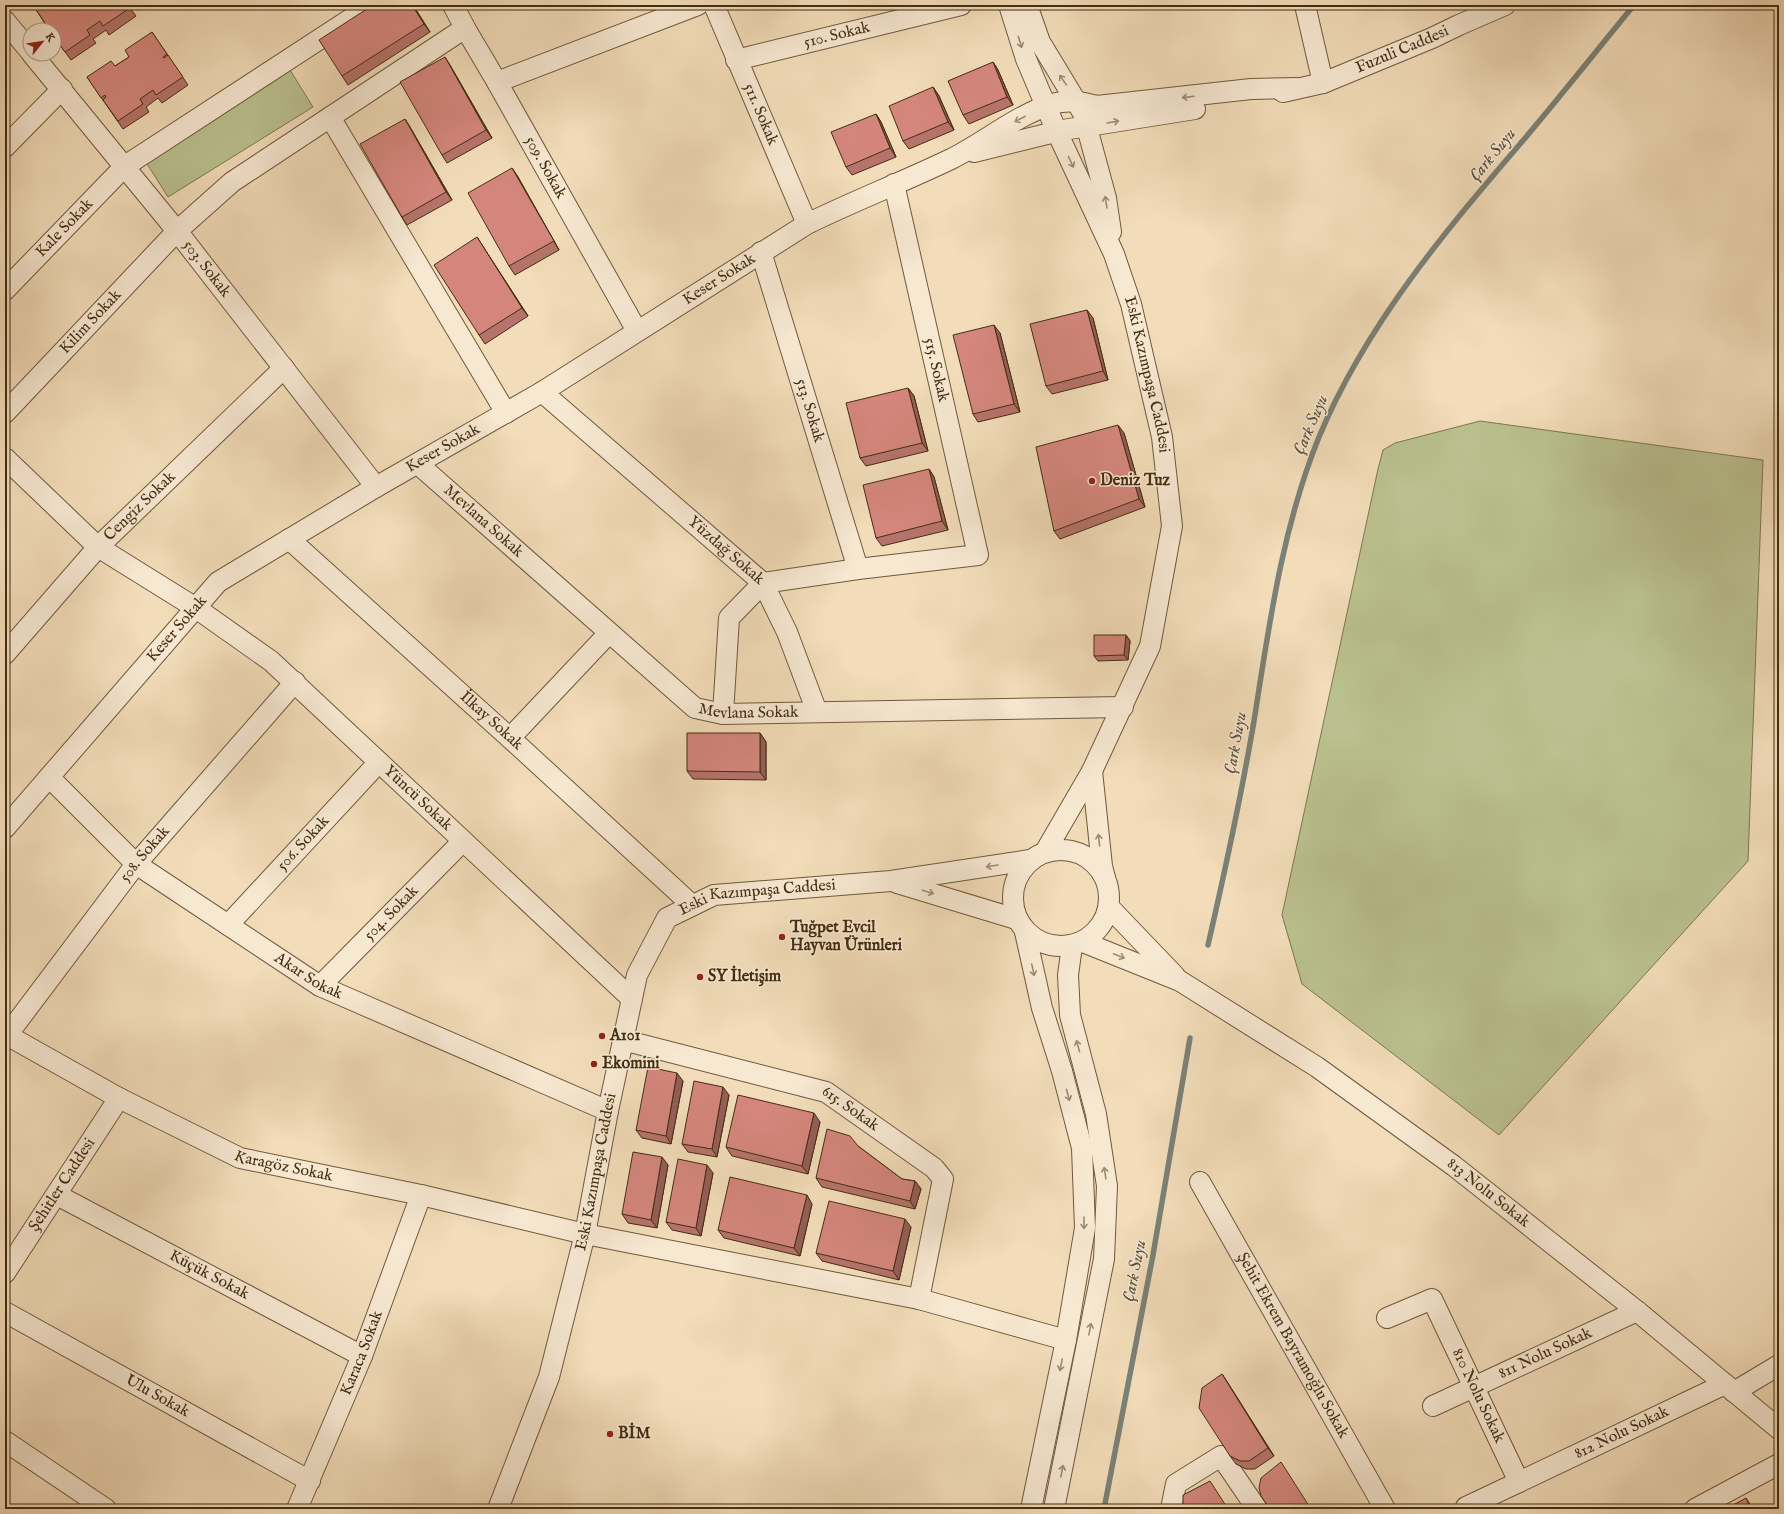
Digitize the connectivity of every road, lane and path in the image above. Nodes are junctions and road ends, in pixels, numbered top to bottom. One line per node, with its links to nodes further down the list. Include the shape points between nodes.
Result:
1 (372, 5): 26 (street, Kale Sokak)
2 (454, 5): 11 (street, 509. Sokak)
3 (698, 5): 15 (street)
4 (714, 5): 13 (street, 511. Sokak)
5 (961, 5): 13 (street, 510. Sokak)
6 (1009, 5): 20 (street, Eski Kazımpaşa Caddesi, one-way to 20, via 1026,59)
7 (1027, 5): 19 (street, Eski Kazımpaşa Caddesi, one-way to 7, via 1040,42)
8 (1305, 5): 16 (street)
9 (1505, 5): 16 (street, Fuzuli Caddesi)
10 (5, 21): 12 (street)
11 (465, 28): 15 (street, 509. Sokak); 21 (street, Kilim Sokak)
12 (22, 41)
13 (736, 60): 28 (street, 511. Sokak)
14 (39, 62): 18 (street, 503. Sokak)
15 (497, 82): 33 (street, 509. Sokak)
16 (1323, 82): 17 (street, Fuzuli Caddesi)
17 (1296, 88): 19 (street, one-way to 19, via 1251,89 1097,106); 22 (street, one-way to 17, via 1256,100)
18 (62, 89): 24 (street); 26 (street, 503. Sokak)
19 (1077, 101): 20 (street, via 1063,101); 22 (street, Eski Kazımpaşa Caddesi)
20 (1046, 107): 23 (street, Eski Kazımpaşa Caddesi); 25 (street, one-way to 25, via 1001,129)
21 (330, 117): 29 (street, Kilim Sokak, via 232,182); 37 (street)
22 (1087, 127): 23 (street); 31 (street, Eski Kazımpaşa Caddesi, one-way to 22, via 1106,198)
23 (1056, 132): 25 (street); 31 (street, Eski Kazımpaşa Caddesi, one-way to 31)
24 (5, 147)
25 (952, 158): 27 (street, Keser Sokak)
26 (125, 166): 29 (street, 503. Sokak); 32 (street, Kale Sokak)
27 (894, 184): 28 (street, Keser Sokak); 43 (street, 515. Sokak)
28 (807, 224): 30 (street, Keser Sokak)
29 (177, 231): 34 (street, 503. Sokak); 36 (street, Kilim Sokak)
30 (761, 252): 33 (street, Keser Sokak); 44 (street, 513. Sokak)
31 (1114, 254): 50 (street, Eski Kazımpaşa Caddesi, via 1130,304 1162,437 1172,526 1150,646)
32 (5, 290)
33 (637, 331): 35 (street, Keser Sokak)
34 (284, 368): 40 (street, 503. Sokak); 42 (street, Cengiz Sokak)
35 (542, 392): 37 (street, Keser Sokak); 45 (street, Yüzdağ Sokak)
36 (5, 413)
37 (506, 413): 39 (street, Keser Sokak)
38 (5, 458): 42 (street, Yüncü Sokak)
39 (418, 464): 40 (street, Keser Sokak); 47 (street, Mevlana Sokak)
40 (376, 487): 41 (street, Keser Sokak)
41 (289, 539): 46 (street, Keser Sokak, via 218,582); 53 (street, İlkay Sokak)
42 (98, 547): 46 (street, Yüncü Sokak); 48 (street, Cengiz Sokak)
43 (978, 555): 44 (street, Yüzdağ Sokak)
44 (858, 569): 45 (street, Yüzdağ Sokak)
45 (763, 583): 51 (street, via 787,632); 52 (street, via 729,618)
46 (196, 608): 49 (street, Yüncü Sokak, via 271,661); 56 (street, Keser Sokak)
47 (609, 633): 52 (street, Mevlana Sokak, via 695,708); 53 (street)
48 (5, 654)
49 (294, 682): 54 (street, Yüncü Sokak); 60 (street, 508. Sokak)
50 (1123, 707): 51 (street, Mevlana Sokak); 55 (street, Eski Kazımpaşa Caddesi)
51 (817, 712): 52 (street, Mevlana Sokak)
52 (723, 714)
53 (510, 738): 63 (street, İlkay Sokak)
54 (379, 762): 58 (street, Yüncü Sokak); 65 (street, 506. Sokak)
55 (1092, 771): 59 (street, Eski Kazımpaşa Caddesi); 61 (street, one-way to 55)
56 (49, 778): 57 (street, Keser Sokak); 60 (street, Akar Sokak)
57 (5, 828)
58 (463, 841): 69 (street, 504. Sokak); 70 (street, Yüncü Sokak)
59 (1038, 856): 61 (street, via 1059,850 1073,851 1097,866); 62 (street, Eski Kazımpaşa Caddesi, one-way to 62); 66 (street, via 1020,872 1013,887 1012,903)
60 (136, 864): 65 (street, Akar Sokak); 71 (street, 508. Sokak)
61 (1105, 879): 64 (street, via 1109,892)
62 (891, 881): 63 (street, Eski Kazımpaşa Caddesi, via 714,895); 66 (street, Eski Kazımpaşa Caddesi, one-way to 66)
63 (692, 905): 70 (street, Eski Kazımpaşa Caddesi, via 667,918 637,975)
64 (1108, 907): 67 (street, via 1104,921 1095,933); 68 (street)
65 (228, 925): 69 (street, Akar Sokak)
66 (1021, 925): 67 (street, via 1039,942 1055,947); 84 (street, one-way to 84, via 1082,1148 1085,1228)
67 (1077, 944): 68 (street, one-way to 68); 99 (street, one-way to 67, via 1104,1259 1107,1193 1096,1114 1070,1015 1068,975)
68 (1180, 981): 81 (street, 813 Nolu Sokak, via 1330,1076 1454,1166)
69 (320, 986): 74 (street, Akar Sokak)
70 (632, 999): 72 (street, Eski Kazımpaşa Caddesi)
71 (6, 1036): 73 (street, Karagöz Sokak)
72 (623, 1040): 74 (street, Eski Kazımpaşa Caddesi); 80 (street, 615. Sokak, via 826,1092 934,1168 943,1179)
73 (119, 1098): 76 (street, Şehitler Caddesi); 77 (street, Karagöz Sokak, via 240,1158)
74 (608, 1111): 78 (street, Eski Kazımpaşa Caddesi)
75 (1200, 1182): 102 (street, Şehit Ekrem Bayramoğlu Sokak)
76 (56, 1195): 79 (street, Şehitler Caddesi); 85 (street, Küçük Sokak)
77 (421, 1195): 78 (street, Karagöz Sokak); 85 (street, Karaca Sokak)
78 (585, 1234): 80 (street); 97 (street, Eski Kazımpaşa Caddesi, via 549,1377)
79 (5, 1273)
80 (918, 1300): 84 (street)
81 (1637, 1311): 87 (street, 811 Nolu Sokak); 88 (street, 813 Nolu Sokak)
82 (5, 1312): 93 (street, Ulu Sokak)
83 (1387, 1318): 87 (street, 810 Nolu Sokak, via 1432,1299)
84 (1066, 1340): 98 (street, one-way to 98)
85 (362, 1356): 93 (street, Karaca Sokak)
86 (1779, 1365): 88 (street, 812 Nolu Sokak)
87 (1473, 1387): 89 (street, 811 Nolu Sokak); 94 (street, 810 Nolu Sokak)
88 (1729, 1388): 90 (street, 813 Nolu Sokak); 94 (street, 812 Nolu Sokak)
89 (1433, 1406)
90 (1779, 1429)
91 (5, 1441): 95 (street)
92 (1779, 1464): 104 (street)
93 (310, 1481): 96 (street, Karaca Sokak)
94 (1518, 1482): 103 (street)
95 (106, 1509)
96 (298, 1509)
97 (498, 1509)
98 (1032, 1509)
99 (1054, 1509)
100 (1171, 1509): 101 (street, via 1176,1484 1221,1456)
101 (1257, 1509)
102 (1385, 1509)
103 (1466, 1509)
104 (1695, 1509)

